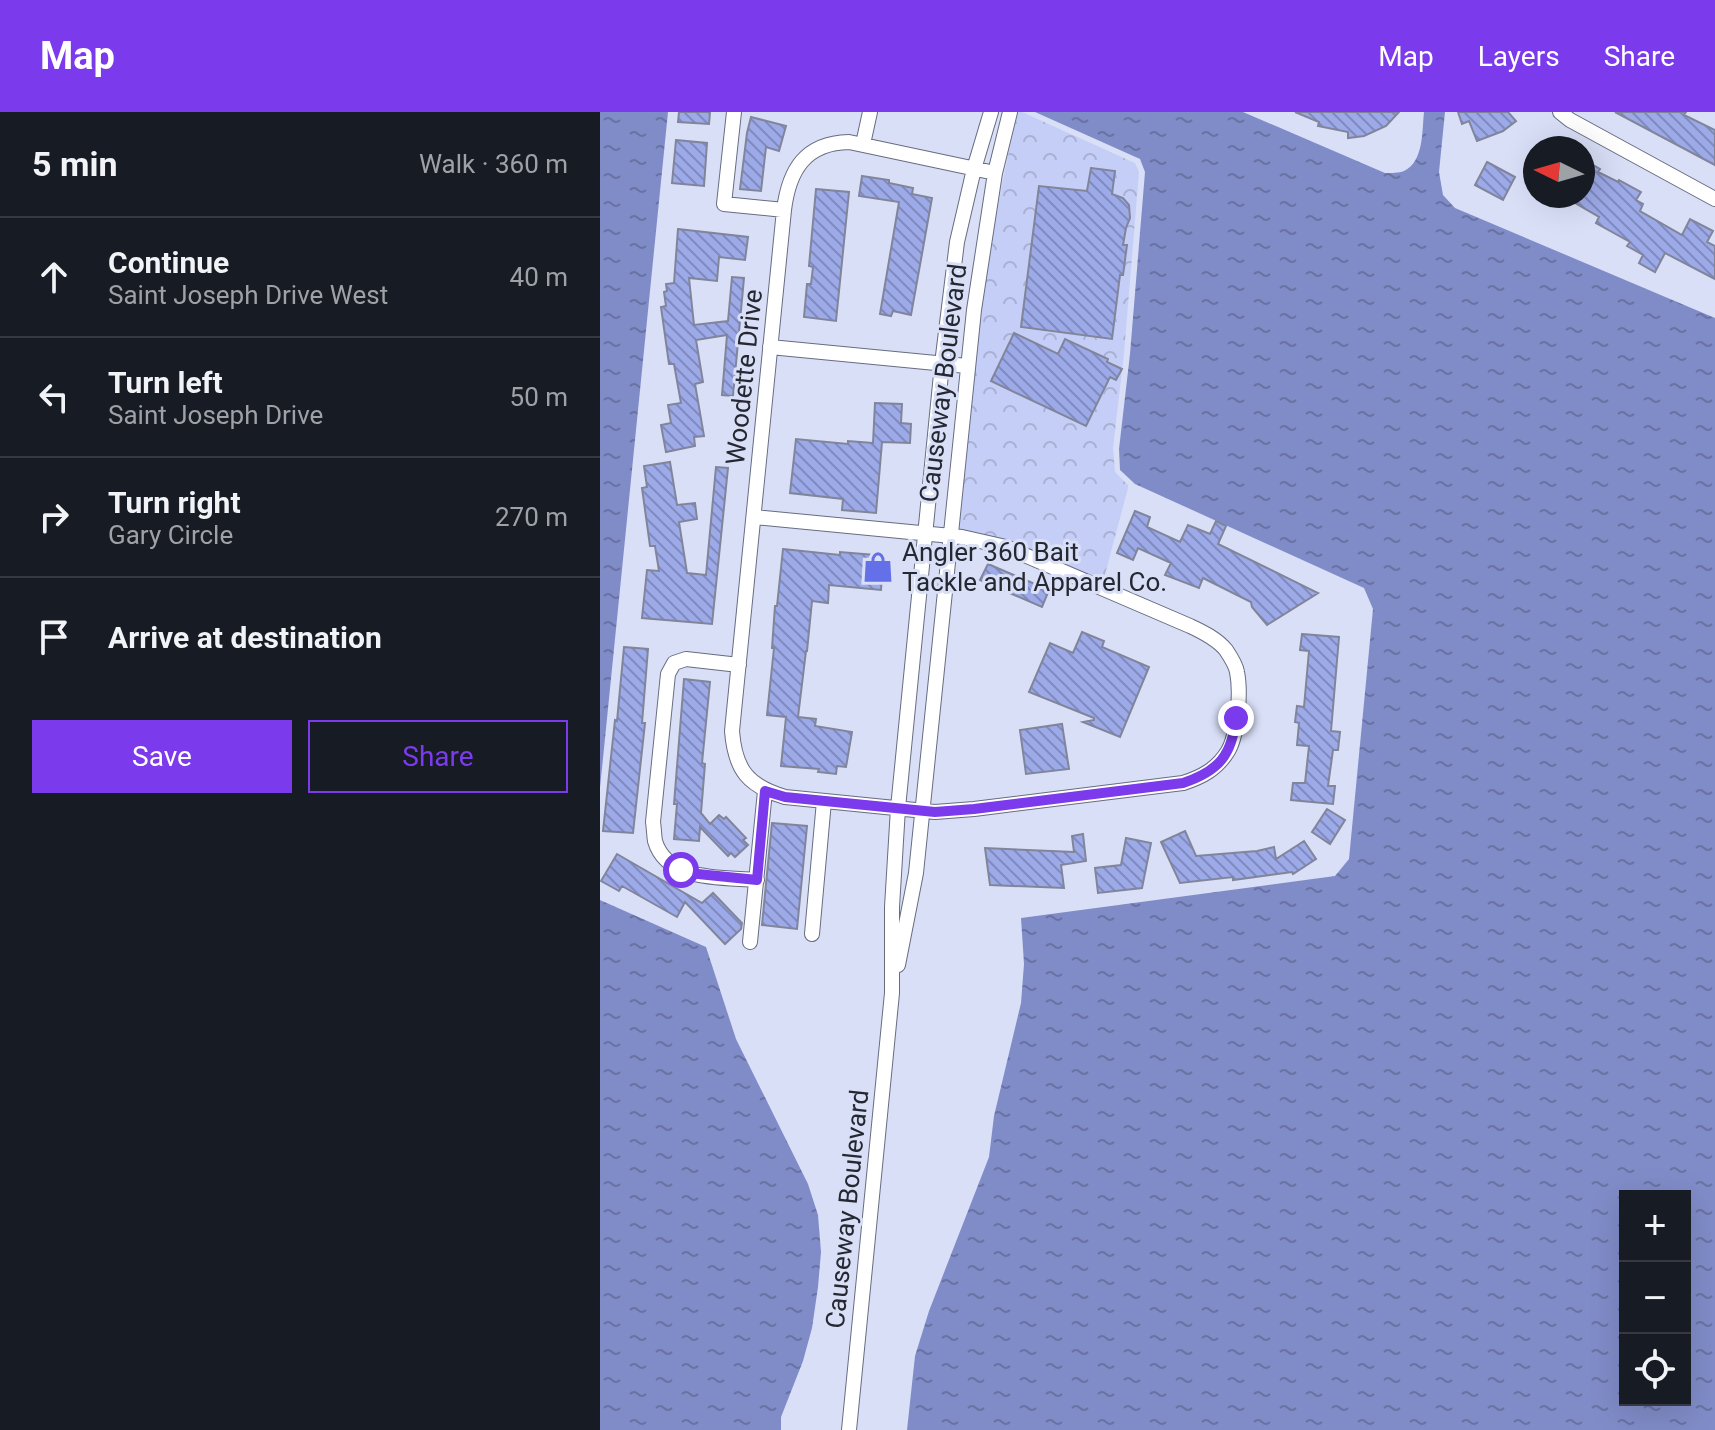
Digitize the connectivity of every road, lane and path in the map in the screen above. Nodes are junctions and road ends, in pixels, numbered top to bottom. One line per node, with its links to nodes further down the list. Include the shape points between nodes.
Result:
1 (734, 112): 10 (street, via 724,204)
2 (870, 112): 6 (street)
3 (991, 112): 7 (street, Causeway Boulevard)
4 (1010, 112): 8 (street, Causeway Boulevard)
5 (1560, 112): 9 (street)
6 (863, 144): 7 (street, Woodette Drive); 10 (street, Woodette Drive, via 835,142 804,158 787,189)
7 (974, 169): 8 (street, Woodette Drive); 12 (street, Causeway Boulevard, via 957,242)
8 (995, 173): 13 (street, Causeway Boulevard)
9 (1715, 199)
10 (784, 210): 11 (street, Woodette Drive)
11 (770, 347): 12 (street); 14 (street, Woodette Drive)
12 (942, 364): 13 (street); 15 (street, Causeway Boulevard)
13 (967, 366): 16 (street, Causeway Boulevard)
14 (754, 517): 15 (street); 17 (street, Woodette Drive)
15 (924, 533): 16 (street); 20 (street, Causeway Boulevard)
16 (950, 536): 21 (street, Causeway Boulevard); 21 (street, via 1006,547 1204,633 1226,651 1237,670 1239,693 1229,750 1197,778 974,809)
17 (739, 665): 18 (street, Woodette Drive, via 734,749 739,766); 22 (street, via 686,659 674,663 668,674 653,822 656,842 681,870)
18 (765, 791): 19 (street); 22 (street)
19 (824, 801): 20 (street); 23 (street)
20 (898, 808): 21 (street); 25 (street, Causeway Boulevard)
21 (923, 811): 25 (street, Causeway Boulevard)
22 (757, 880): 24 (street)
23 (812, 934)
24 (750, 942)
25 (892, 993): 26 (street, Causeway Boulevard)
26 (849, 1430)

